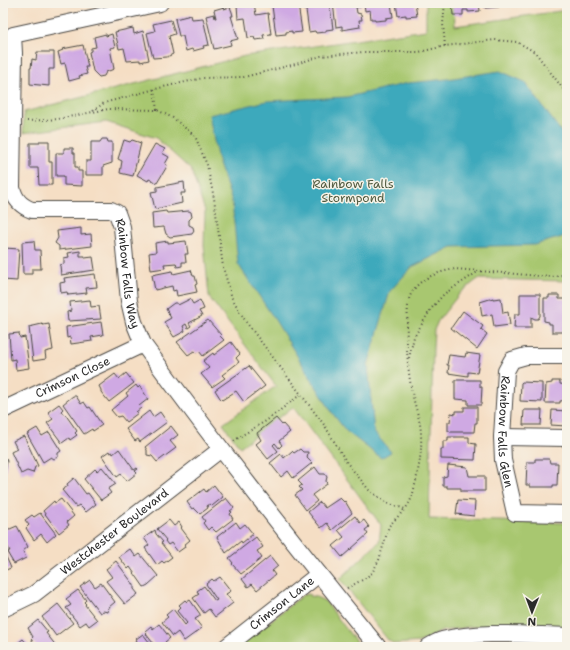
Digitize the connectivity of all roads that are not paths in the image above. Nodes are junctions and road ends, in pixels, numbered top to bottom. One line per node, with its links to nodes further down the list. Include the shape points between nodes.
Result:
1 (160, 3): 2 (street, Rainbow Falls Way, via 13,35 14,194 18,202 32,210 117,212 122,227 134,322)
2 (143, 344): 4 (street, Crimson Close); 7 (street, Rainbow Falls Way)
3 (567, 356): 5 (street, Rainbow Falls Glen, via 526,356 512,360 506,371 504,385)
4 (3, 410)
5 (502, 437): 6 (street); 8 (street, Rainbow Falls Glen, via 503,460 515,513)
6 (567, 438)
7 (228, 445): 9 (street, Rainbow Falls Way); 10 (street, Westchester Boulevard, via 34,594)
8 (567, 514)
9 (319, 574): 13 (street, Crimson Lane); 14 (street, Rainbow Falls Way)
10 (3, 609)
11 (567, 636): 12 (street)
12 (493, 641): 15 (street, via 440,640)
13 (226, 647)
14 (378, 647)
15 (428, 647)

